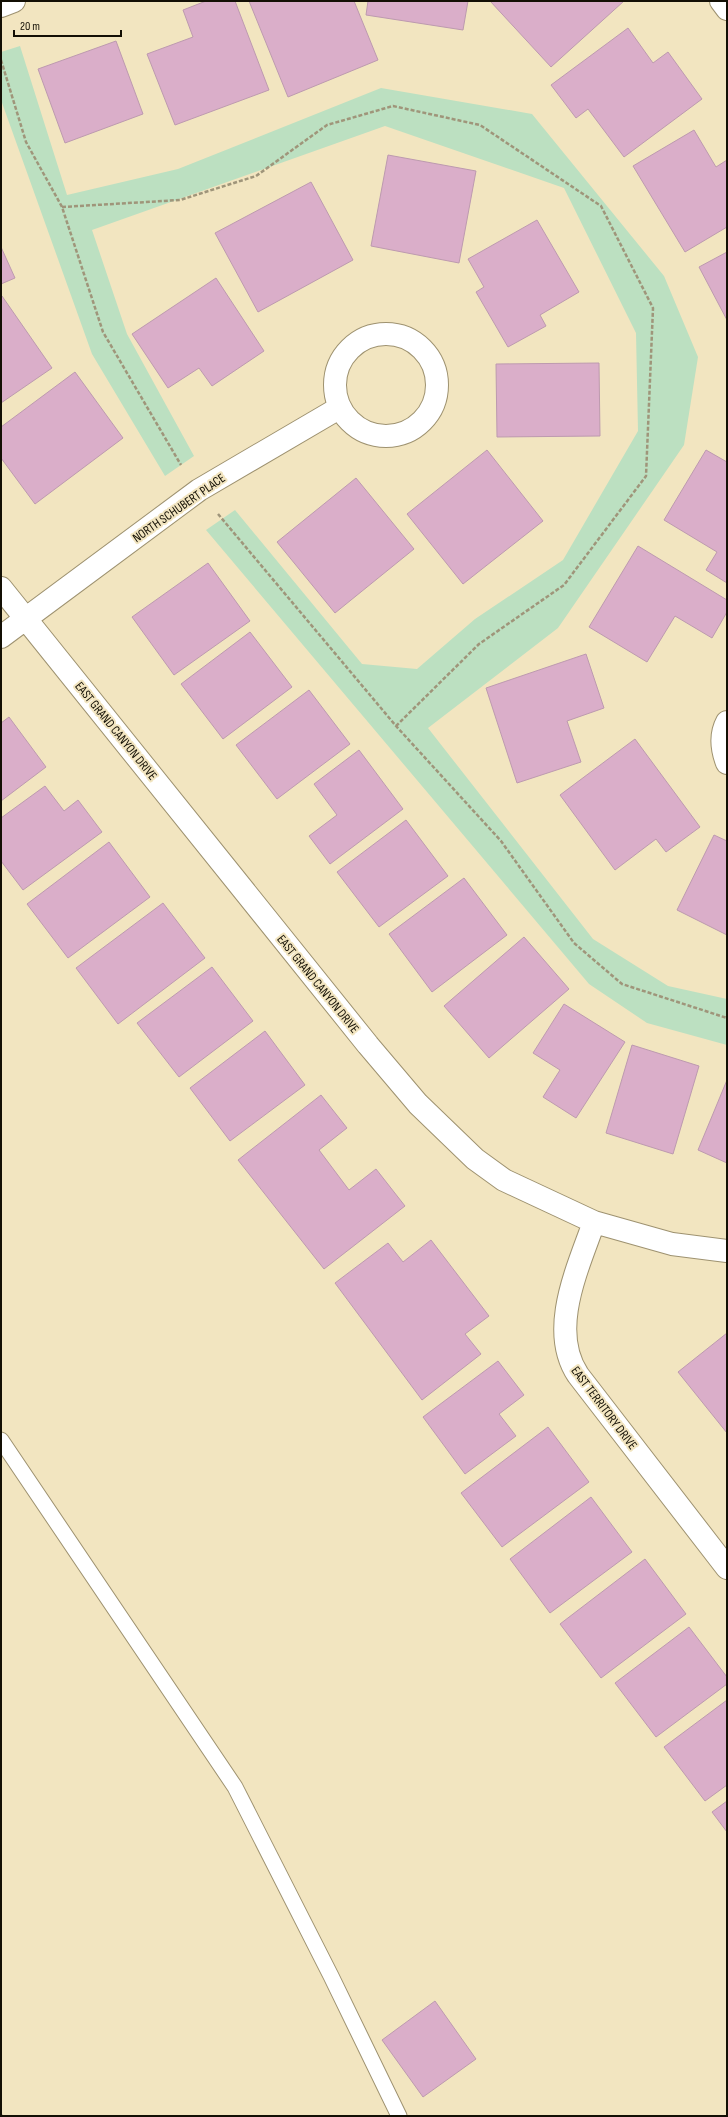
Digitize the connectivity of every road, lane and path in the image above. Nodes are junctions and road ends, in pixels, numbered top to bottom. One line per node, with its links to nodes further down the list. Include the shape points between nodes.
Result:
1 (14, 1): 3 (street)
2 (721, 1): 4 (street)
3 (1, 6)
4 (727, 9)
5 (1, 60): 6 (path, via 26,142)
6 (62, 207): 8 (path, via 103,332); 14 (path, via 180,200 256,176 327,125 393,106 480,125 601,206 653,308 646,476 564,585 479,644)
7 (339, 408): 7 (street, via 334,391 335,372 342,356 360,340 371,335 389,333 406,337 422,348 432,362 437,379 436,398 428,414 416,427 400,435 382,437 365,432 350,423); 11 (street, NORTH SCHUBERT PLACE, via 199,490)
8 (183, 469)
9 (218, 513): 14 (path)
10 (1, 588): 11 (street, EAST GRAND CANYON DRIVE)
11 (26, 618): 12 (street, NORTH SCHUBERT PLACE); 17 (street, EAST GRAND CANYON DRIVE, via 363,1039 418,1104 475,1159 504,1180)
12 (1, 637)
13 (727, 722): 15 (street, via 723,734 723,751)
14 (396, 726): 16 (path, via 502,841 574,943 622,984)
15 (727, 763)
16 (727, 1018)
17 (594, 1222): 18 (street, EAST GRAND CANYON DRIVE, via 672,1244); 20 (street, EAST TERRITORY DRIVE, via 572,1284 567,1310 569,1360)
18 (727, 1252)
19 (1, 1440): 21 (lane, via 235,1787)
20 (727, 1568)
21 (399, 2116)

